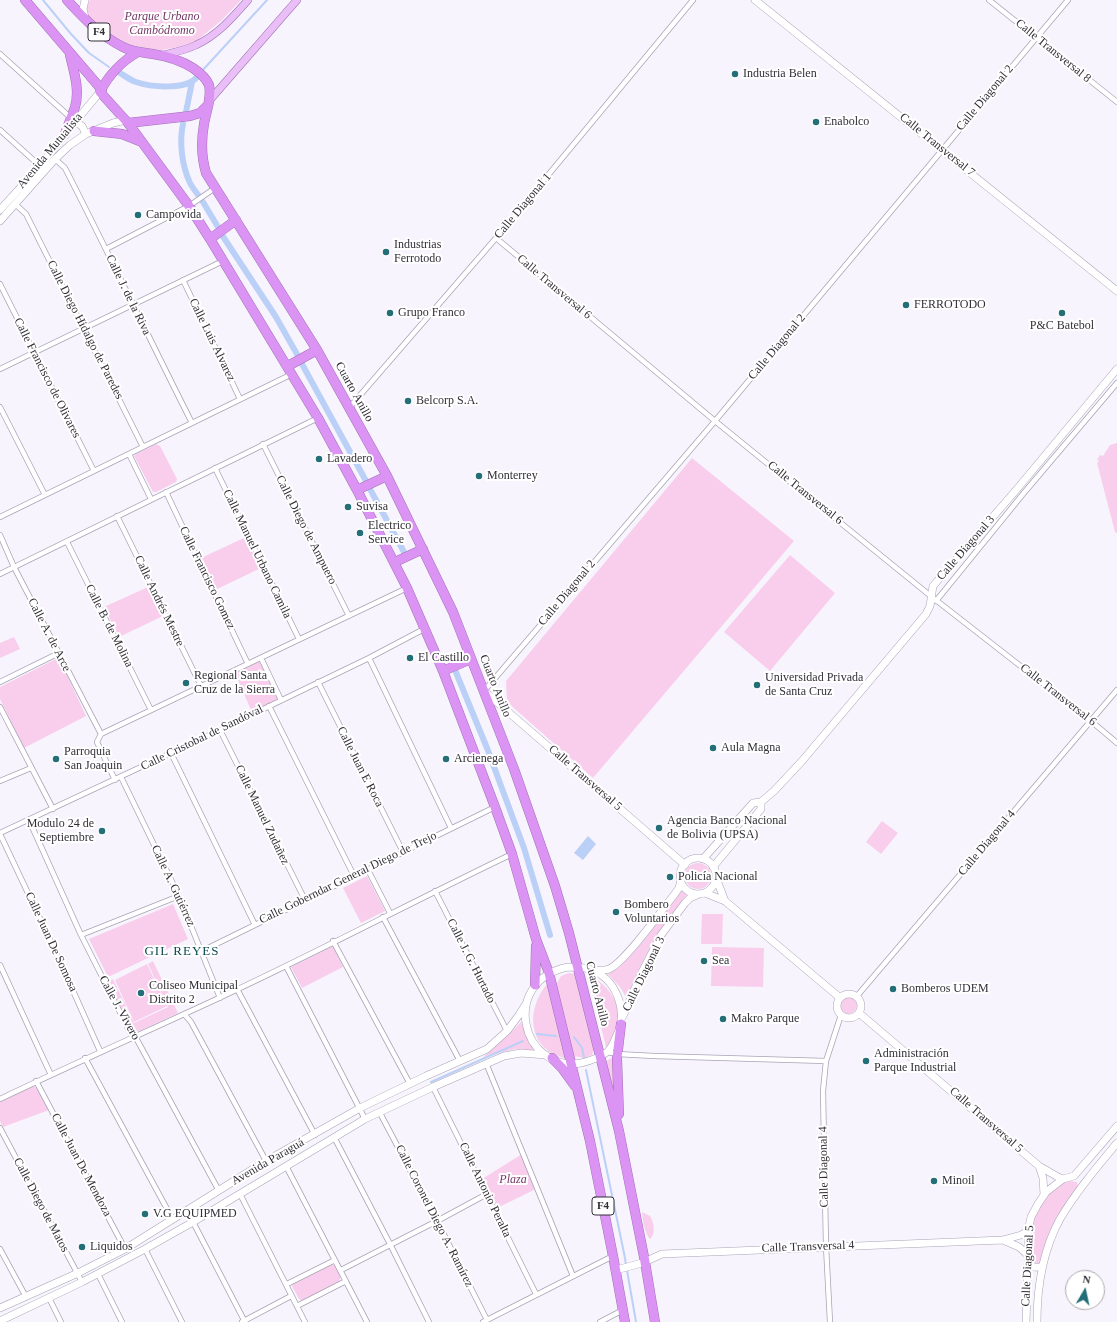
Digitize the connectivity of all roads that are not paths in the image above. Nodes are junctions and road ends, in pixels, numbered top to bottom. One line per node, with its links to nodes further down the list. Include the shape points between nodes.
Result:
1 (25, 0): 12 (highway, F4)
2 (67, 0): 10 (highway, F4)
3 (85, 0): 10 (main road)
4 (248, 0): 15 (main road, via 226,25 212,36 197,45)
5 (297, 0): 18 (main road)
6 (692, 0): 35 (street, Calle Diagonal 1)
7 (755, 0): 25 (main road, Calle Transversal 7)
8 (989, 0): 11 (street, Calle Transversal 8)
9 (1068, 0): 11 (street, Calle Diagonal 2)
10 (85, 20): 13 (highway, F4, via 112,41)
11 (1037, 37): 17 (street, Calle Transversal 8); 25 (street, Calle Diagonal 2)
12 (69, 51): 16 (highway, F4); 19 (highway, via 77,87)
13 (138, 52): 15 (highway, F4); 16 (highway, via 119,66)
14 (0, 54): 19 (street)
15 (163, 56): 18 (highway, F4, via 178,60 204,77 209,90)
16 (101, 91): 19 (main road, Avenida Mutualista); 20 (highway, F4)
17 (1117, 102)
18 (208, 103): 20 (highway, via 200,113 190,116); 28 (highway, Cuarto Anillo / F4, via 202,154 206,173)
19 (73, 120): 22 (main road); 23 (highway)
20 (127, 122): 22 (main road, Avenida Mutualista, via 113,123); 24 (highway, F4)
21 (0, 130): 27 (street)
22 (90, 132): 24 (highway, via 122,134); 26 (main road, Avenida Mutualista)
23 (65, 134): 27 (main road, Avenida Mutualista)
24 (143, 142): 30 (highway, F4)
25 (942, 149): 40 (main road, Calle Transversal 7); 53 (street, Calle Diagonal 2)
26 (55, 159): 29 (main road, Avenida Mutualista); 36 (street, Calle J. de la Riva, via 64,168)
27 (40, 166): 31 (main road, Avenida Mutualista)
28 (216, 188): 30 (street); 32 (highway, Cuarto Anillo / F4)
29 (15, 204): 33 (main road, Avenida Mutualista); 42 (street, Calle Diego Hidalgo de Paredes, via 26,214)
30 (192, 204): 34 (highway, F4); 36 (street)
31 (1, 207)
32 (236, 220): 34 (highway); 43 (highway, Cuarto Anillo / F4)
33 (0, 221)
34 (213, 236): 37 (highway, F4)
35 (496, 238): 51 (street, Calle Diagonal 1); 53 (street, Calle Transversal 6)
36 (106, 248): 41 (street, Calle J. de la Riva)
37 (223, 261): 38 (street); 45 (highway, F4)
38 (183, 280): 41 (street); 49 (street, Calle Luis Alvarez)
39 (0, 284): 44 (street, Calle Francisco de Olivares)
40 (1117, 290)
41 (132, 305): 42 (street); 54 (street, Calle J. de la Riva)
42 (84, 328): 44 (street); 56 (street, Calle Diego Hidalgo de Paredes)
43 (317, 350): 45 (highway); 51 (highway, Cuarto Anillo / F4)
44 (35, 352): 46 (street); 59 (street, Calle Francisco de Olivares)
45 (292, 367): 49 (street); 52 (highway, F4)
46 (0, 369)
47 (1117, 369): 74 (main road, Calle Diagonal 3, via 933,586)
48 (1117, 383): 74 (street)
49 (240, 399): 54 (street)
50 (0, 407): 63 (street)
51 (349, 408): 60 (highway, Cuarto Anillo / F4)
52 (318, 418): 55 (street); 61 (highway, F4)
53 (715, 420): 74 (street, Calle Transversal 6); 88 (street, Calle Diagonal 2)
54 (192, 423): 56 (street)
55 (263, 444): 58 (street); 75 (street, Calle Diego de Ampuero)
56 (143, 447): 57 (street)
57 (129, 454): 59 (street); 64 (street)
58 (215, 468): 62 (street); 77 (street, Calle Manuel Urbano Camila)
59 (94, 471): 63 (street)
60 (382, 478): 61 (highway); 69 (highway, Cuarto Anillo / F4)
61 (361, 488): 70 (highway, F4)
62 (166, 492): 64 (street); 82 (street, Calle Francisco Gomez)
63 (45, 495): 66 (street)
64 (151, 498): 65 (street)
65 (117, 516): 68 (street); 86 (street, Calle Andrés Mestre)
66 (0, 517)
67 (0, 535): 71 (street, Calle A. de Arce)
68 (67, 542): 71 (street); 92 (street, Calle B. de Molina)
69 (424, 549): 70 (highway); 81 (highway, Cuarto Anillo / F4)
70 (398, 561): 73 (highway, F4)
71 (14, 567): 72 (street); 78 (street, Calle A. de Arce)
72 (0, 574)
73 (407, 588): 75 (street); 76 (highway, F4)
74 (934, 599): 93 (street, Calle Transversal 6); 102 (main road, Calle Diagonal 3, via 926,614 802,761)
75 (349, 616): 77 (street)
76 (424, 629): 80 (street, Calle Cristobal de Sandóval); 83 (highway, F4)
77 (299, 639): 79 (street)
78 (59, 653): 84 (street); 95 (street, Calle A. de Arce)
79 (261, 658): 82 (street); 89 (street)
80 (369, 658): 85 (street, Calle Cristobal de Sandóval); 108 (street)
81 (471, 659): 83 (highway); 88 (highway, Cuarto Anillo / F4)
82 (248, 664): 86 (street)
83 (446, 669): 103 (highway, F4)
84 (0, 682)
85 (318, 682): 89 (street, Calle Cristobal de Sandóval); 110 (street, Calle Juan E Roca)
86 (201, 686): 92 (street)
87 (1117, 690): 93 (street, Calle Diagonal 4)
88 (484, 691): 113 (main road, Calle Transversal 5); 133 (highway, Cuarto Anillo / F4, via 555,886)
89 (281, 700): 90 (street, Calle Cristobal de Sandóval)
90 (269, 706): 94 (street, Calle Cristobal de Sandóval); 116 (street)
91 (0, 707): 98 (street)
92 (151, 710): 95 (street)
93 (1091, 721): 96 (street, Calle Transversal 6); 138 (street, Calle Diagonal 4)
94 (220, 730): 97 (street, Calle Cristobal de Sandóval); 122 (street, Calle Manuel Zudañez)
95 (101, 734): 100 (street, via 97,742)
96 (1117, 743)
97 (171, 753): 99 (street, Calle Cristobal de Sandóval); 126 (street)
98 (31, 768): 101 (street); 104 (street)
99 (121, 777): 100 (street, Calle Cristobal de Sandóval); 121 (street, Calle A. Gutiérrez)
100 (115, 780): 104 (street, Calle Cristobal de Sandóval)
101 (0, 781)
102 (761, 802): 106 (main road, Calle Diagonal 3, via 753,803); 107 (main road, Calle Diagonal 3, via 761,809)
103 (495, 807): 108 (street, Calle Goberndar General Diego de Trejo); 111 (highway, F4)
104 (53, 809): 105 (street, Calle Cristobal de Sandóval)
105 (29, 820): 109 (street, Calle Cristobal de Sandóval); 127 (street, Calle J. Vivero)
106 (738, 820): 107 (main road); 112 (main road, Calle Diagonal 3)
107 (746, 827): 114 (main road, Calle Diagonal 3)
108 (451, 828): 110 (street, Calle Goberndar General Diego de Trejo)
109 (0, 834): 148 (street, Calle Juan De Somosa)
110 (403, 852): 115 (street, Calle Goberndar General Diego de Trejo)
111 (512, 854): 119 (street); 128 (highway, F4)
112 (703, 859): 113 (main road, via 693,860); 114 (main road)
113 (685, 865): 118 (main road)
114 (714, 867): 117 (main road)
115 (368, 870): 116 (street, Calle Goberndar General Diego de Trejo); 124 (street)
116 (354, 876): 122 (street, Calle Goberndar General Diego de Trejo)
117 (716, 878): 120 (main road, via 713,887); 123 (main road)
118 (681, 880): 120 (main road, via 687,890); 134 (main road, Calle Diagonal 3, via 674,895 615,966 604,970)
119 (435, 891): 124 (street); 146 (street, Calle J. G. Hurtado)
120 (702, 894): 123 (main road); 145 (main road, Calle Diagonal 3, via 690,898 685,903 661,935)
121 (179, 896): 127 (street); 130 (street, Calle A. Gutiérrez)
122 (304, 900): 126 (street, Calle Goberndar General Diego de Trejo)
123 (726, 901): 139 (main road)
124 (390, 913): 125 (street)
125 (383, 917): 129 (street); 153 (street)
126 (255, 925): 130 (street, Calle Goberndar General Diego de Trejo)
127 (81, 935): 147 (street, Calle J. Vivero, via 131,1034)
128 (536, 939): 135 (highway, F4); 136 (highway)
129 (334, 942): 132 (street); 159 (street)
130 (202, 950): 140 (street, Calle A. Gutiérrez)
131 (0, 965): 157 (street)
132 (286, 966): 137 (street); 163 (street)
133 (578, 967): 134 (main road); 135 (main road, via 568,967); 149 (highway, Cuarto Anillo / F4)
134 (590, 970): 145 (main road, via 604,978 615,991 621,1007)
135 (549, 973): 136 (main road); 156 (highway, F4)
136 (535, 985): 141 (main road, Avenida Paraguá)
137 (237, 989): 140 (street); 169 (street)
138 (857, 996): 139 (main road, via 850,993); 142 (main road, via 861,1002)
139 (840, 997): 144 (main road, via 836,1004)
140 (220, 998): 143 (street)
141 (526, 1004): 146 (main road, Avenida Paraguá); 151 (main road, via 528,1033 535,1046)
142 (859, 1013): 144 (main road, via 848,1018); 174 (main road, Calle Transversal 5)
143 (184, 1014): 147 (street); 172 (street, via 191,1022)
144 (841, 1015): 154 (street, Calle Diagonal 4)
145 (621, 1022): 149 (main road, Calle Diagonal 3, via 618,1033); 150 (highway)
146 (507, 1031): 153 (main road, Avenida Paraguá, via 487,1049)
147 (135, 1036): 148 (street); 178 (street, Calle J. Vivero)
148 (100, 1051): 152 (street)
149 (604, 1054): 150 (street); 156 (main road, via 586,1061); 168 (highway, Cuarto Anillo / F4)
150 (617, 1054): 154 (street); 168 (highway)
151 (549, 1057): 155 (main road, Avenida Paraguá, via 521,1053); 156 (main road, Avenida Paraguá); 161 (highway, via 562,1068)
152 (85, 1058): 157 (street); 182 (street)
153 (460, 1061): 159 (main road, Avenida Paraguá)
154 (826, 1061): 188 (street, Calle Diagonal 4, via 823,1092)
155 (486, 1063): 160 (main road, Avenida Paraguá); 202 (street)
156 (571, 1063): 161 (highway, F4)
157 (51, 1075): 158 (street)
158 (36, 1081): 162 (street); 190 (street, Calle Juan De Mendoza)
159 (410, 1084): 163 (main road, Avenida Paraguá)
160 (433, 1087): 164 (main road, Avenida Paraguá); 180 (street, Calle Antonio Peralta)
161 (578, 1090): 193 (highway, F4)
162 (0, 1099)
163 (360, 1108): 165 (street); 169 (main road, Avenida Paraguá)
164 (380, 1113): 165 (main road, Avenida Paraguá); 183 (street, Calle Coronel Diego A. Ramírez)
165 (366, 1119): 170 (main road, Avenida Paraguá)
166 (1117, 1126): 175 (main road)
167 (0, 1128): 200 (street, Calle Diego de Matos)
168 (619, 1131): 195 (highway, Cuarto Anillo / F4)
169 (315, 1135): 172 (main road, Avenida Paraguá)
170 (334, 1137): 173 (main road, Avenida Paraguá); 187 (street)
171 (1117, 1143): 177 (main road, Calle Diagonal 5)
172 (266, 1161): 178 (main road, Avenida Paraguá)
173 (286, 1166): 179 (main road, Avenida Paraguá); 194 (street)
174 (1038, 1166): 176 (main road, Calle Transversal 5); 181 (main road, via 1043,1178)
175 (1074, 1176): 176 (main road, Calle Diagonal 5); 177 (main road, via 1080,1180)
176 (1064, 1179): 181 (main road, Calle Diagonal 5)
177 (1082, 1188): 197 (main road, Calle Diagonal 5, via 1060,1220)
178 (219, 1191): 182 (main road, Avenida Paraguá)
179 (240, 1194): 184 (main road, Avenida Paraguá); 205 (street)
180 (487, 1194): 183 (street); 208 (street, Calle Antonio Peralta)
181 (1044, 1195): 185 (main road, Calle Diagonal 5, via 1031,1217)
182 (173, 1220): 190 (main road, Avenida Paraguá)
183 (438, 1221): 187 (street); 216 (street, Calle Coronel Diego A. Ramírez)
184 (193, 1222): 191 (main road, Avenida Paraguá); 220 (street)
185 (1028, 1231): 186 (main road, Calle Transversal 4, via 1021,1236); 192 (main road, Calle Diagonal 5)
186 (1003, 1240): 188 (main road, Calle Transversal 4); 192 (main road, Calle Transversal 4)
187 (390, 1244): 198 (street); 223 (street)
188 (826, 1246): 195 (main road, Calle Transversal 4, via 662,1254); 227 (street, Calle Diagonal 4)
189 (0, 1249): 210 (street)
190 (125, 1249): 200 (main road, Avenida Paraguá)
191 (145, 1249): 201 (main road, Avenida Paraguá); 219 (street)
192 (1028, 1255): 196 (main road, Calle Diagonal 5)
193 (614, 1256): 199 (highway, F4); 202 (street)
194 (335, 1260): 198 (street); 205 (street)
195 (645, 1262): 199 (main road, Calle Transversal 4); 226 (highway, Cuarto Anillo / F4)
196 (1028, 1264): 197 (main road, via 1038,1268); 206 (main road, Calle Diagonal 5)
197 (1043, 1266): 207 (main road, Calle Diagonal 5)
198 (341, 1270): 203 (street)
199 (616, 1270): 214 (highway, F4)
200 (78, 1273): 204 (street, Calle Diego de Matos); 210 (main road, Avenida Paraguá)
201 (98, 1274): 204 (main road, Avenida Paraguá); 218 (street)
202 (573, 1276): 208 (street)
203 (346, 1281): 212 (street); 222 (street)
204 (82, 1282): 211 (main road, Avenida Paraguá)
205 (287, 1284): 209 (street)
206 (1027, 1287): 207 (main road, via 1031,1284); 228 (main road, Calle Diagonal 5)
207 (1038, 1289): 229 (main road, Calle Diagonal 5)
208 (536, 1294): 216 (street)
209 (292, 1296): 212 (street); 220 (street)
210 (26, 1297): 213 (main road, Avenida Paraguá)
211 (49, 1298): 215 (main road, Avenida Paraguá); 217 (street)
212 (297, 1306): 221 (street)
213 (0, 1308)
214 (623, 1310): 224 (street); 225 (highway, F4)
215 (0, 1321)
216 (485, 1321)
217 (61, 1322)
218 (122, 1322)
219 (182, 1322)
220 (244, 1322)
221 (305, 1322)
222 (366, 1322)
223 (429, 1322)
224 (600, 1322)
225 (625, 1322)
226 (655, 1322)
227 (830, 1322)
228 (1026, 1322)
229 (1037, 1322)

